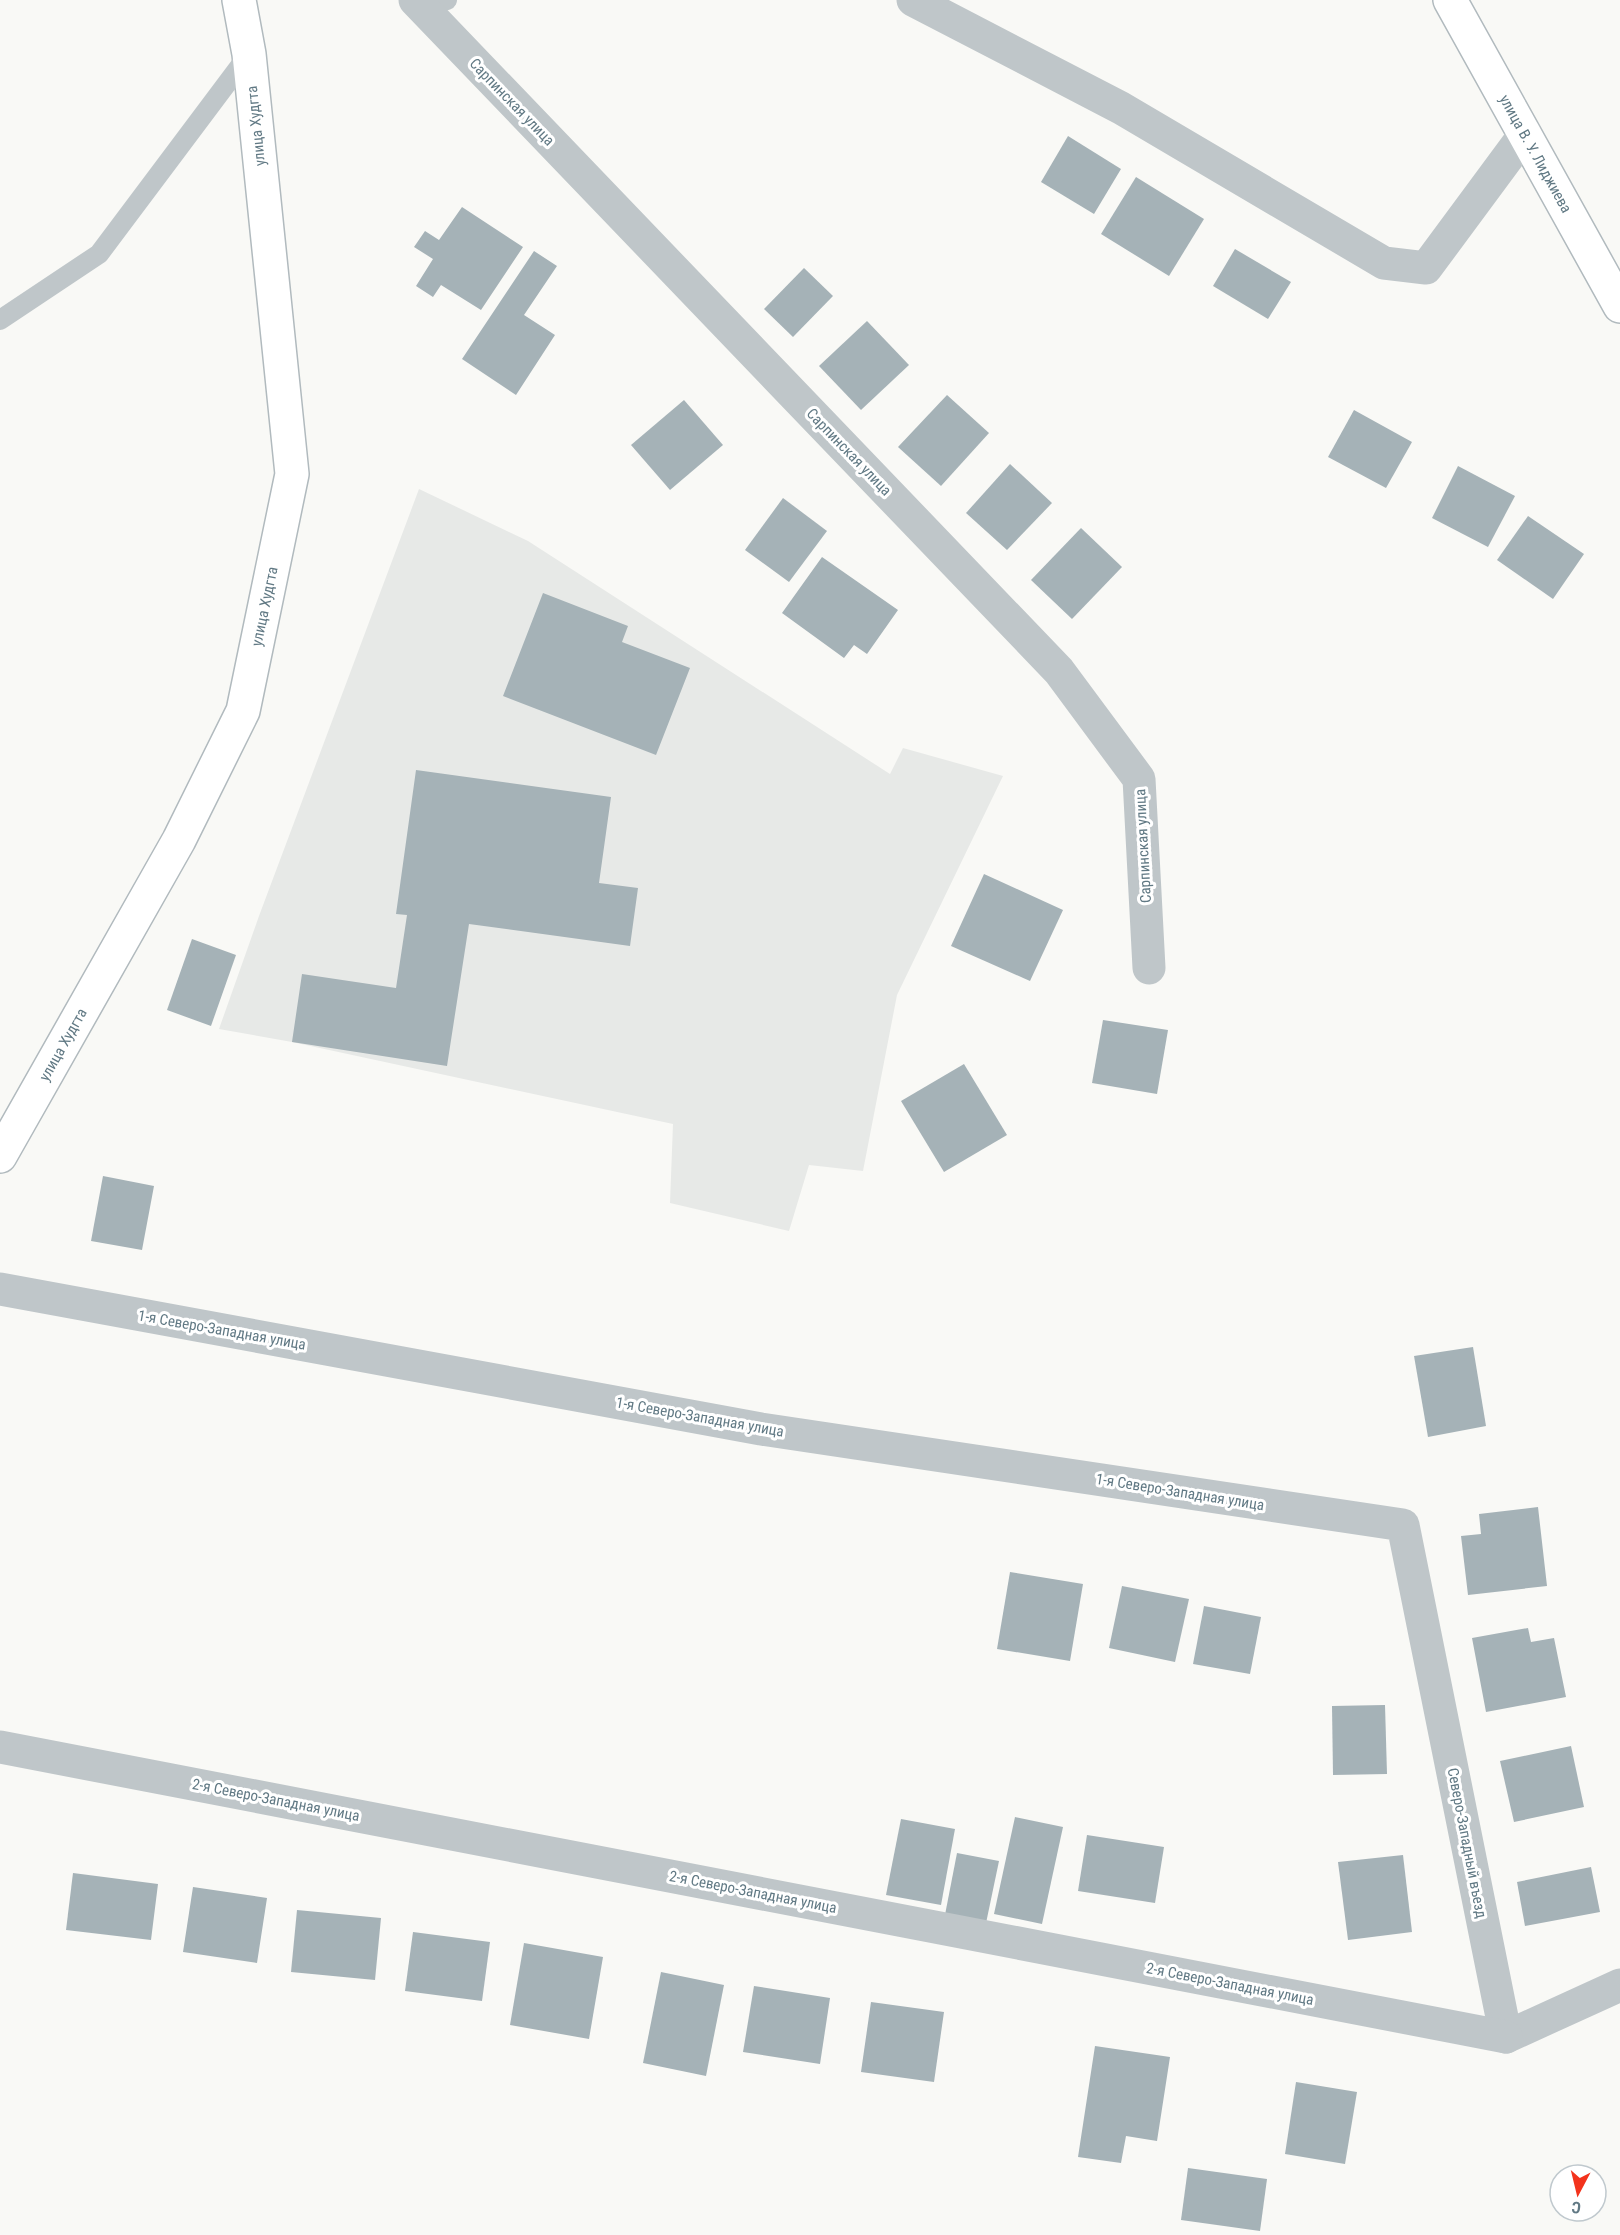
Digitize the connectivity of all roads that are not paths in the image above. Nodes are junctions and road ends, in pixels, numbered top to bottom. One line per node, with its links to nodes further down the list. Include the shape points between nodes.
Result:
1 (239, 0): 5 (street, улица Худгта)
2 (913, 0): 6 (street, via 1121,108 1384,263 1426,268)
3 (1450, 0): 6 (street, улица В. У. Лиджиева)
4 (428, 3): 9 (street, Сарпинская улица, via 1059,670 1139,779)
5 (249, 54): 8 (lane, via 99,254); 10 (street, улица Худгта, via 292,474 243,711 178,840)
6 (1525, 134): 7 (street, улица В. У. Лиджиева)
7 (1620, 306)
8 (0, 321)
9 (1149, 968)
10 (0, 1156)
11 (0, 1289): 12 (street, 1-я Северо-Западная улица, via 761,1429)
12 (1403, 1526): 15 (street, Северо-Западный въезд)
13 (0, 1747): 15 (street, 2-я Северо-Западная улица)
14 (1620, 1985): 15 (street)
15 (1506, 2037)

